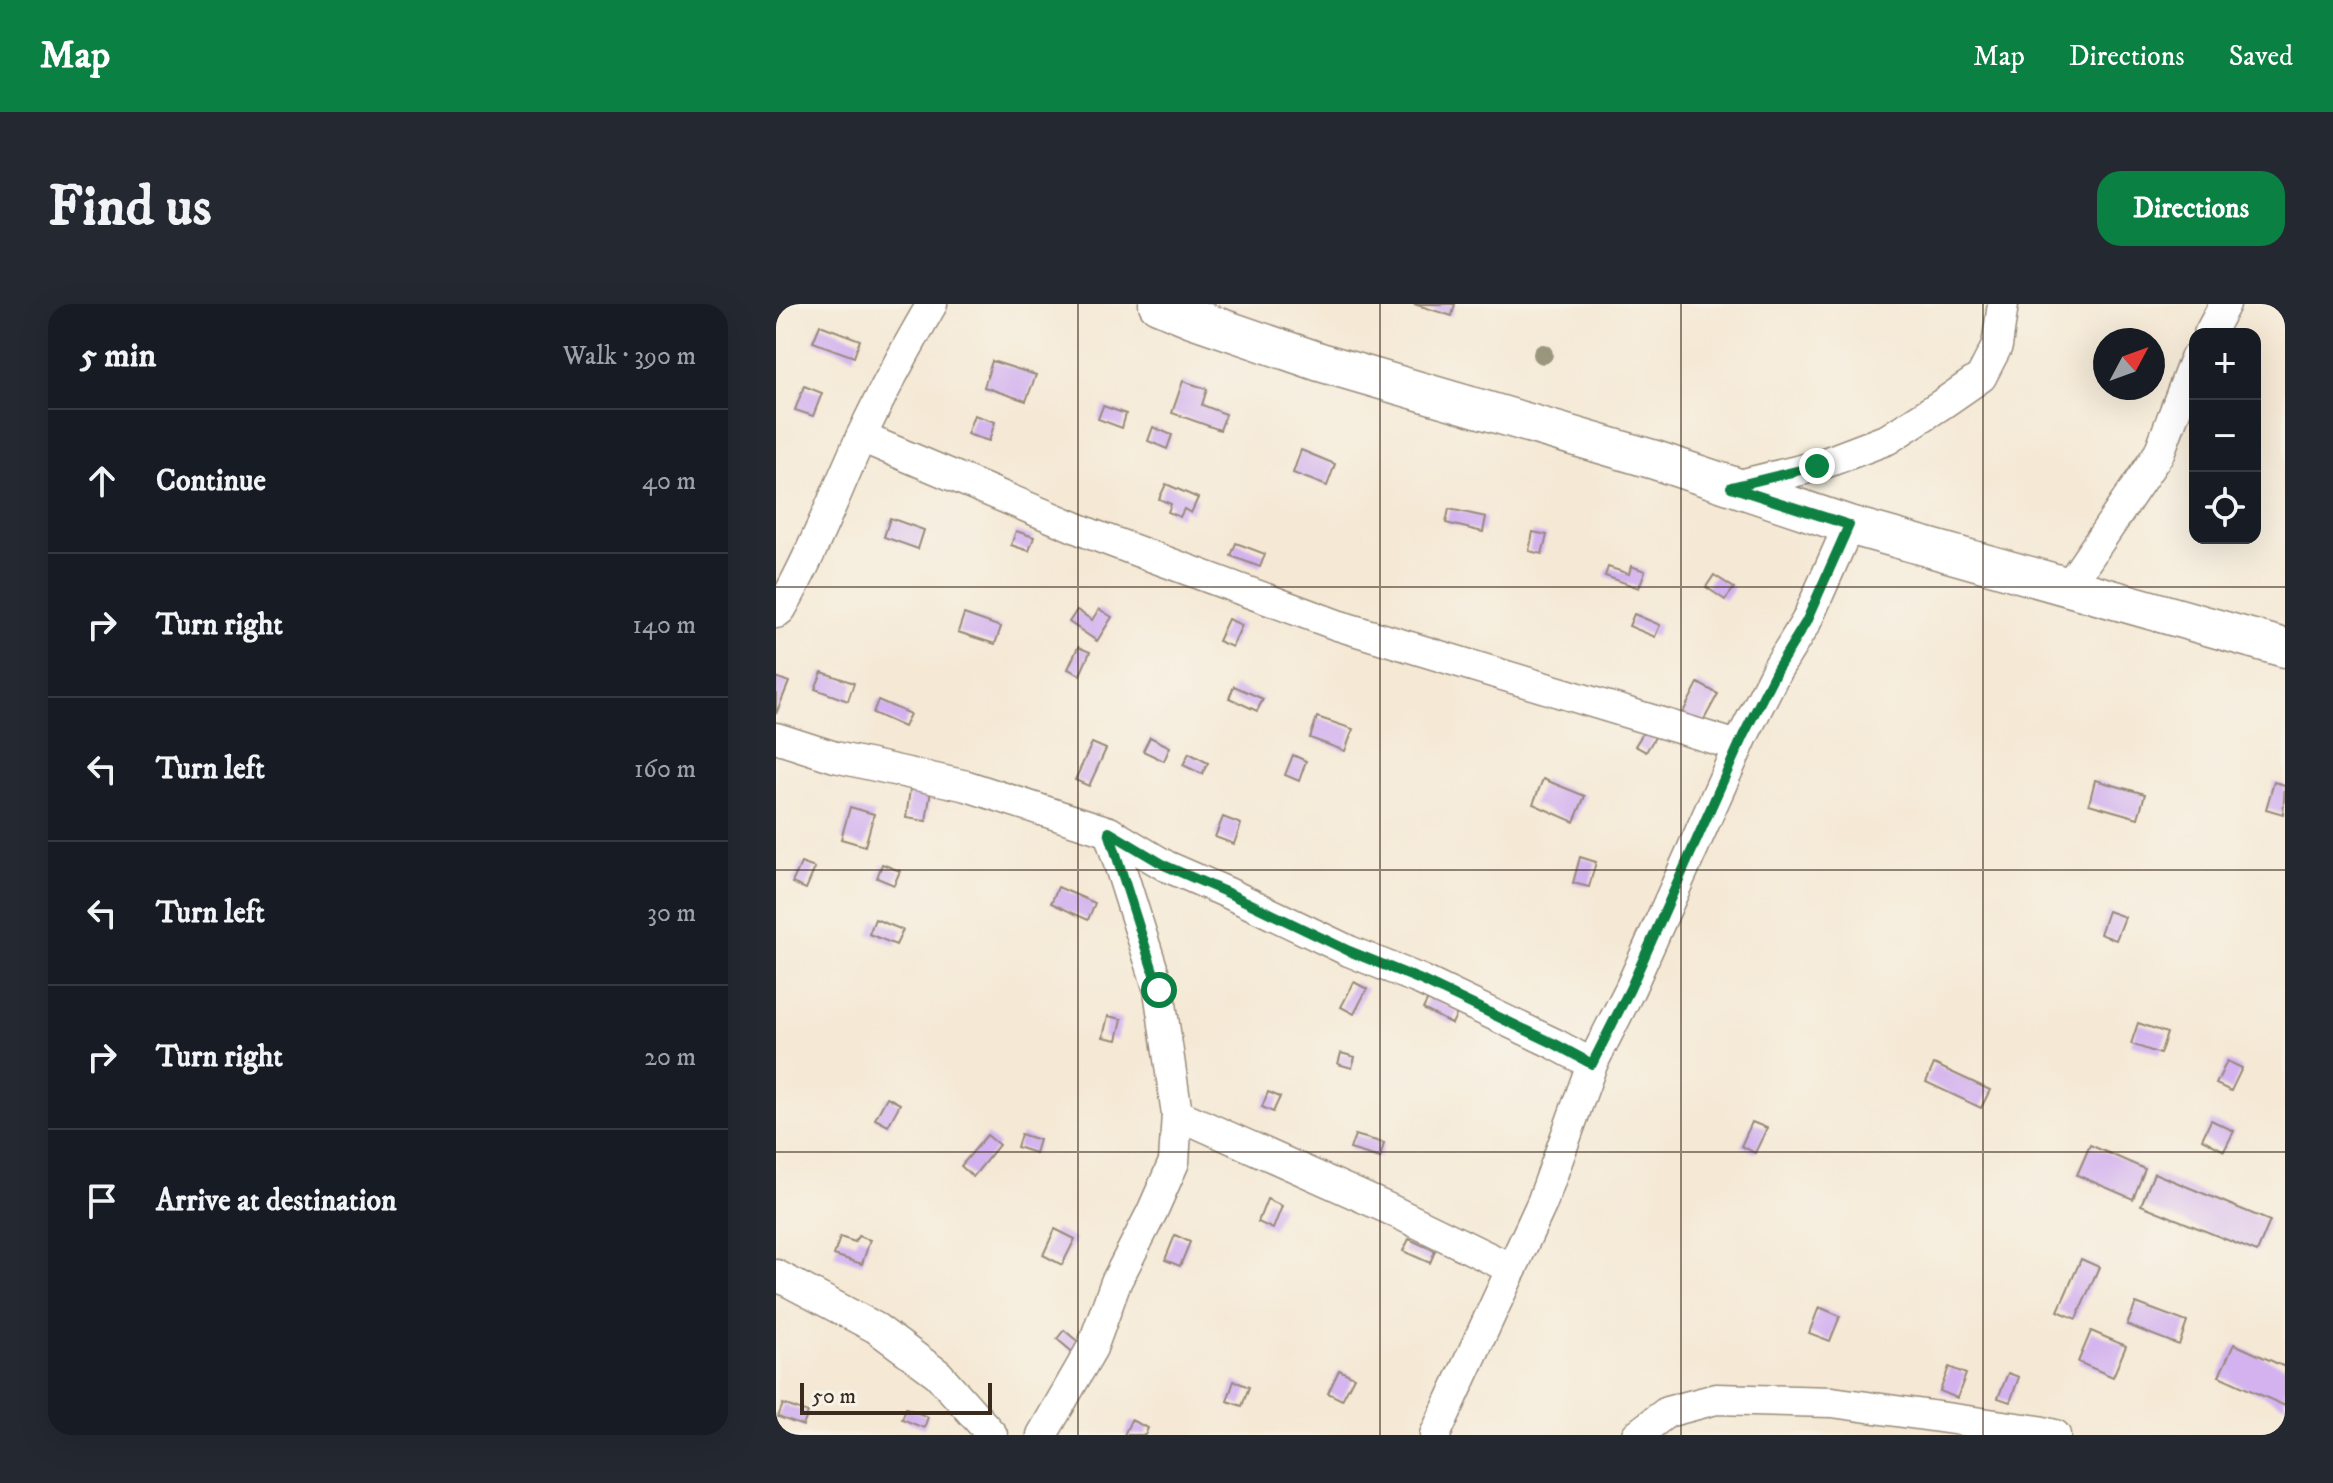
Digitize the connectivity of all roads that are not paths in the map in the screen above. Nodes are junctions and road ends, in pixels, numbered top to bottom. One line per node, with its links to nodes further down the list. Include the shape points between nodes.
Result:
1 (932, 304): 7 (street)
2 (1158, 304): 8 (street, via 1320,362)
3 (2003, 304): 8 (street, via 1997,346 1981,377 1942,404 1888,439 1817,466)
4 (2225, 304): 5 (street)
5 (2212, 328)
6 (2189, 374): 10 (street, via 2159,453)
7 (861, 437): 11 (street, via 804,569); 13 (street, via 1091,534 1337,625)
8 (1731, 487): 9 (street)
9 (1849, 525): 10 (street); 13 (street, via 1806,622)
10 (2069, 586): 12 (street)
11 (776, 613)
12 (2285, 648)
13 (1738, 746): 16 (street)
14 (778, 747): 15 (street, via 967,786)
15 (1109, 832): 16 (street, via 1166,866 1421,980); 17 (street, via 1159,990)
16 (1592, 1064): 18 (street)
17 (1177, 1114): 18 (street); 21 (street, via 1174,1162 1116,1282 1092,1348)
18 (1512, 1269): 22 (street)
19 (776, 1275): 20 (street, via 889,1337 938,1374)
20 (992, 1435)
21 (1042, 1435)
22 (1435, 1435)
23 (1637, 1435): 24 (street, via 1667,1412 1716,1399 1832,1402)
24 (2055, 1435)

